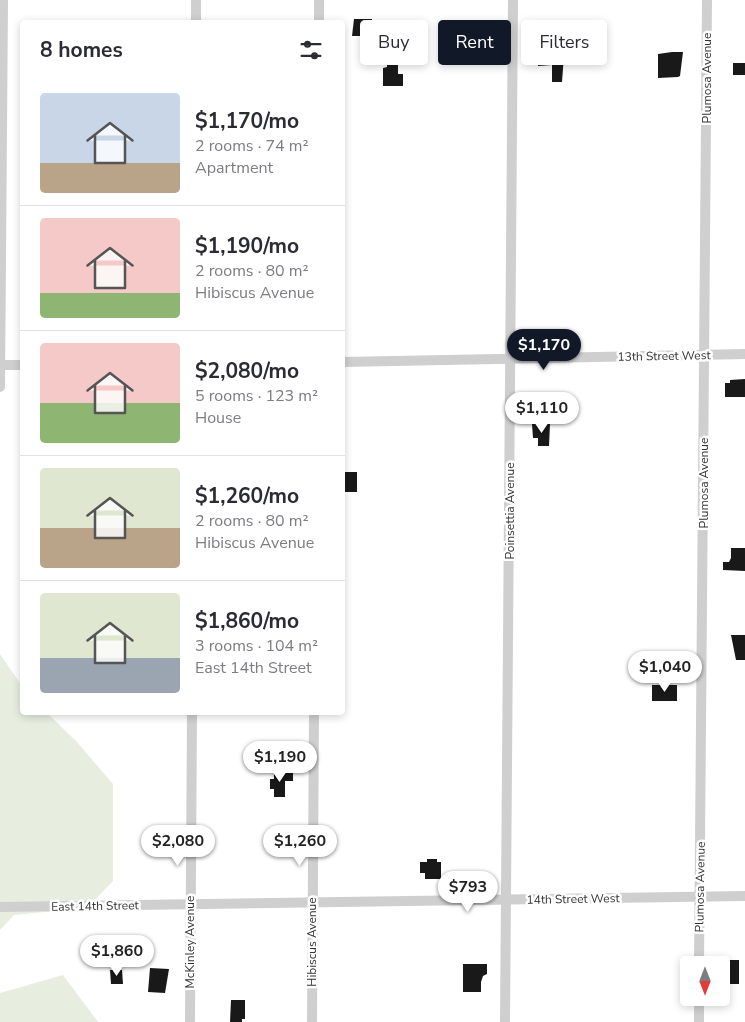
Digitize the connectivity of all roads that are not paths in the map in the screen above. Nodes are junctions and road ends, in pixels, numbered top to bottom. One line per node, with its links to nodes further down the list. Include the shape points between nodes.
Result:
1 (3, 0): 12 (street)
2 (196, 0): 6 (street)
3 (320, 0): 7 (street)
4 (513, 0): 10 (street, Poinsettia Avenue)
5 (707, 0): 9 (street, Plumosa Avenue)
6 (196, 20)
7 (319, 20)
8 (745, 354): 9 (street, 13th Street West)
9 (704, 355): 10 (street, 13th Street West); 18 (street, Plumosa Avenue)
10 (511, 359): 11 (street, 13th Street West); 19 (street, Poinsettia Avenue)
11 (345, 362)
12 (0, 365): 13 (street); 14 (street)
13 (20, 365)
14 (0, 388)
15 (192, 715): 21 (street, McKinley Avenue)
16 (314, 715): 20 (street, Hibiscus Avenue)
17 (745, 896): 18 (street, 14th Street West)
18 (699, 897): 19 (street, 14th Street West); 23 (street, Plumosa Avenue)
19 (506, 900): 20 (street, 14th Street West); 27 (street, Poinsettia Avenue)
20 (312, 903): 21 (street, 14th Street West); 26 (street, Hibiscus Avenue)
21 (191, 905): 22 (street, East 14th Street); 25 (street, McKinley Avenue)
22 (0, 907)
23 (699, 956)
24 (699, 1006): 28 (street)
25 (190, 1022)
26 (312, 1022)
27 (505, 1022)
28 (699, 1022)

